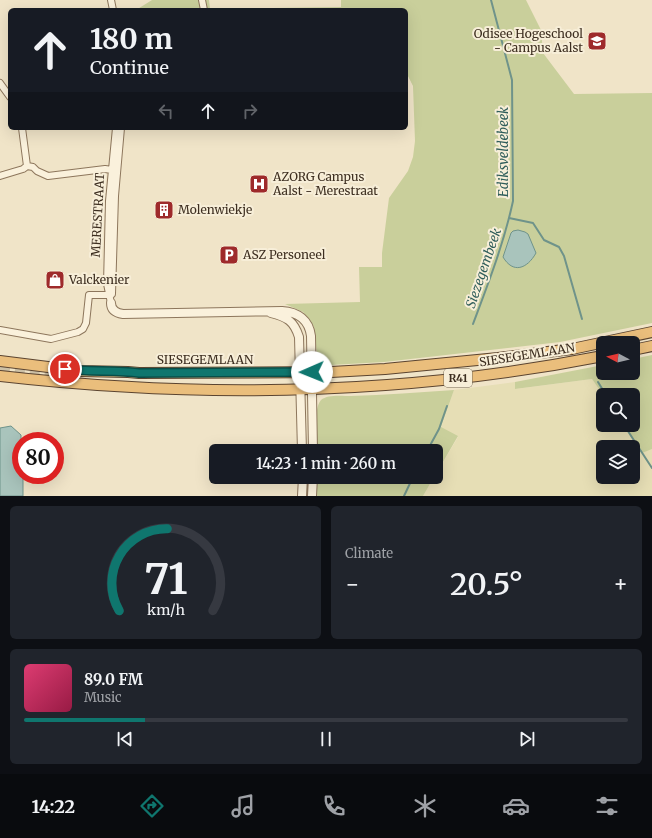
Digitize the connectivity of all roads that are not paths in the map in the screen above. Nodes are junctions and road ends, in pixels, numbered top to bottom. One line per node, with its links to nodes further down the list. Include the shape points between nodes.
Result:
1 (0, 83): 2 (street)
2 (8, 94)
3 (22, 130): 6 (street)
4 (116, 130): 7 (street, MERESTRAAT)
5 (121, 130): 9 (street, MERESTRAAT)
6 (27, 166): 7 (street, via 48,176); 8 (street)
7 (112, 170): 9 (street, MERESTRAAT, via 107,284)
8 (0, 176)
9 (111, 297): 10 (street, via 114,311 123,314); 11 (street, via 89,295 86,323 78,332 52,339)
10 (264, 312): 17 (street, via 284,317 296,328 299,337); 18 (street, via 289,311 305,320 310,331)
11 (0, 330)
12 (652, 332): 18 (highway, SIESEGEMLAAN / R41, via 572,349 498,358 385,369)
13 (652, 346): 14 (highway)
14 (640, 349)
15 (596, 357): 21 (highway, SIESEGEMLAAN / R41, via 500,374)
16 (0, 360): 17 (highway, SIESEGEMLAAN / R41, via 80,371)
17 (299, 372): 18 (highway, SIESEGEMLAAN / R41); 20 (street)
18 (312, 372): 21 (street)
19 (0, 376): 20 (highway, SIESEGEMLAAN / R41, via 96,385 234,391)
20 (300, 390): 21 (highway, SIESEGEMLAAN / R41); 22 (street)
21 (312, 390): 23 (street)
22 (302, 444)
23 (313, 444)
24 (303, 484): 26 (street)
25 (313, 484): 27 (street)
26 (302, 496)
27 (312, 496)

